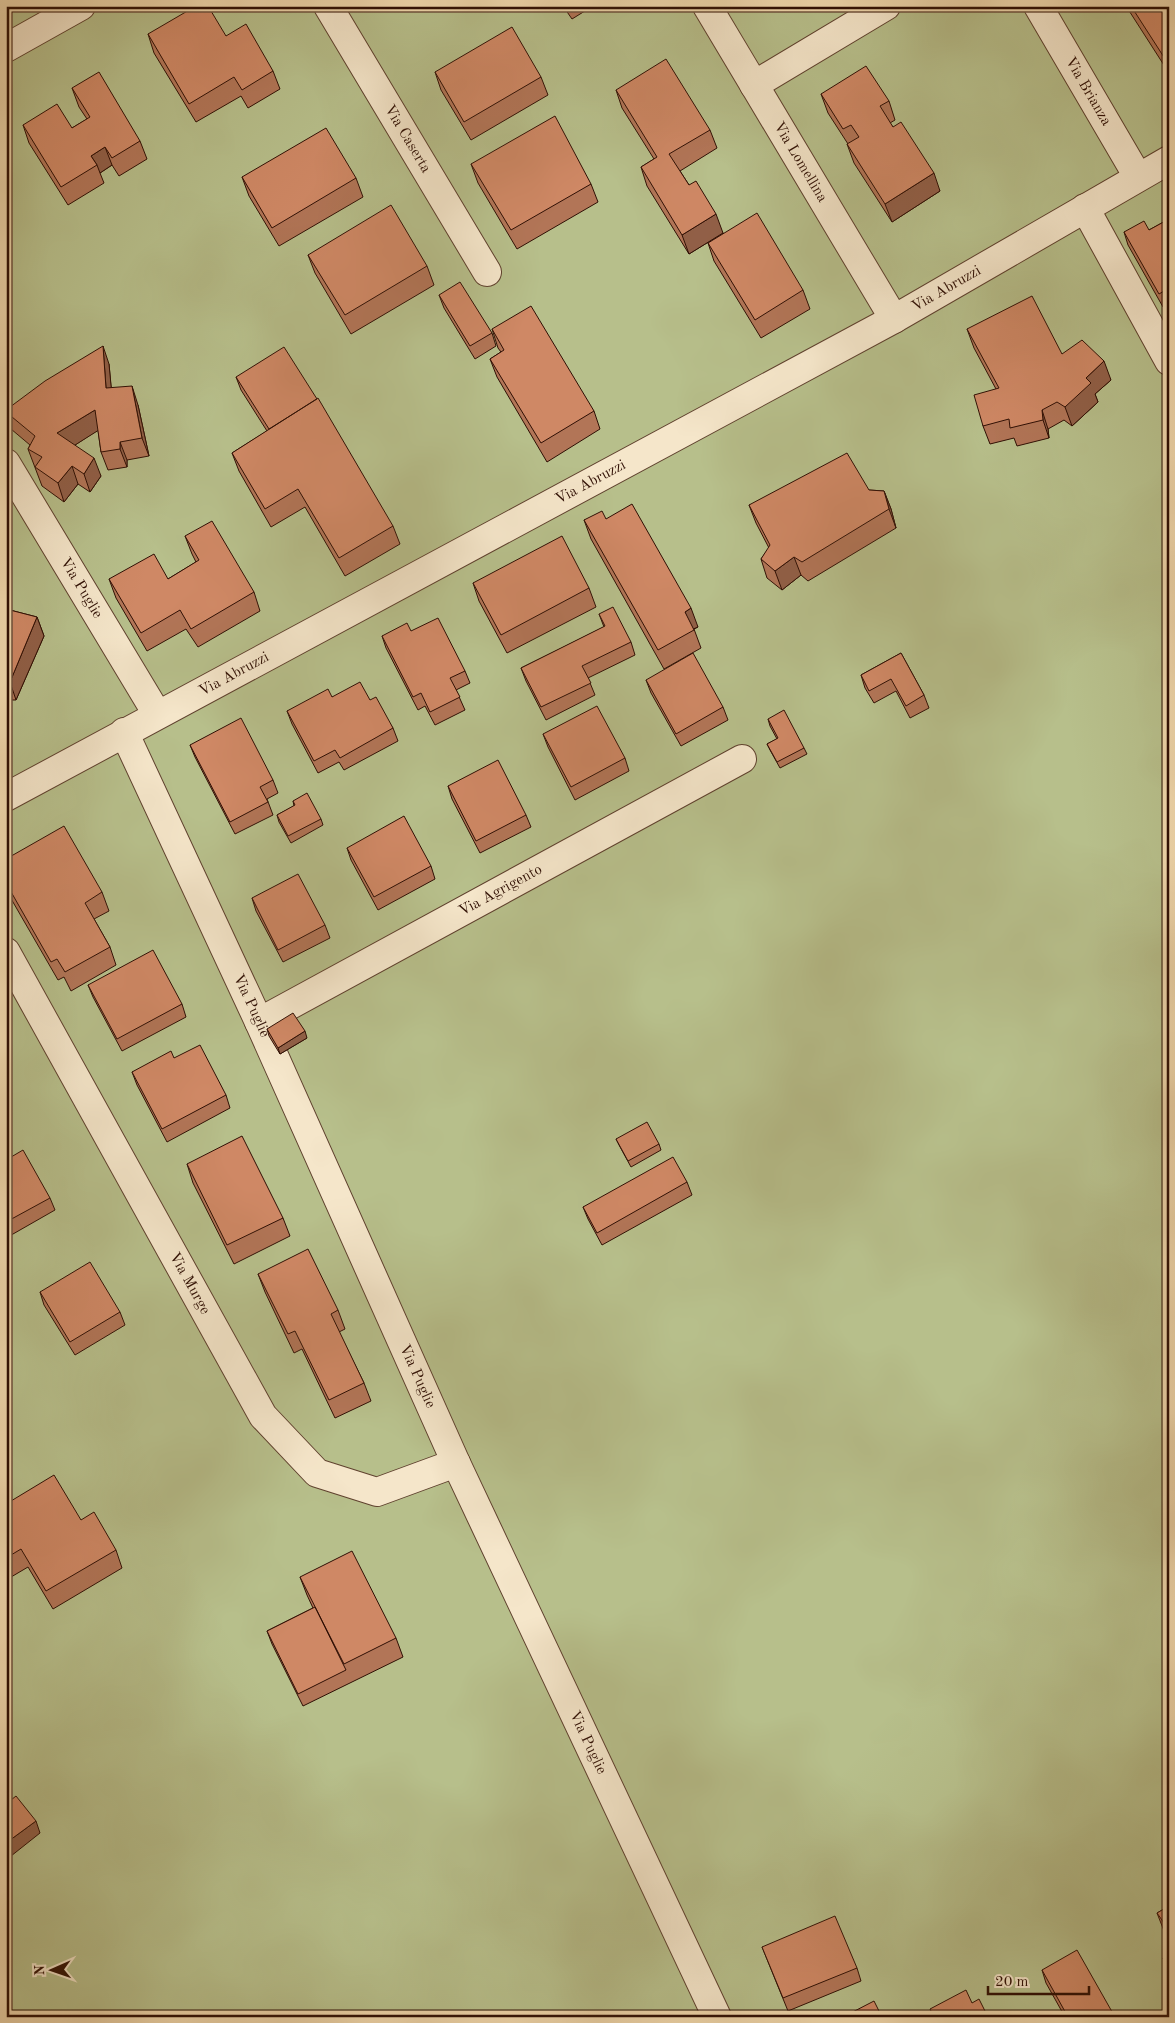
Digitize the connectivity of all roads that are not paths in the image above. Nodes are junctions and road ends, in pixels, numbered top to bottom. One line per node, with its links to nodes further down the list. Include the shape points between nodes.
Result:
1 (81, 6): 6 (street)
2 (328, 6): 11 (street, Via Caserta)
3 (707, 6): 7 (street, Via Lomellina)
4 (886, 6): 7 (street)
5 (1038, 6): 9 (street, Via Brianza)
6 (6, 48)
7 (754, 85): 12 (street, Via Lomellina)
8 (1169, 160): 9 (street, Via Abruzzi)
9 (1138, 177): 10 (street, Via Abruzzi)
10 (1085, 208): 12 (street, Via Abruzzi); 13 (street)
11 (488, 272)
12 (894, 318): 15 (street, Via Abruzzi)
13 (1169, 361)
14 (6, 463): 15 (street, Via Puglie)
15 (157, 714): 16 (street, Via Abruzzi)
16 (124, 732): 18 (street, Via Abruzzi); 20 (street, Via Puglie)
17 (742, 759): 20 (street, Via Agrigento)
18 (6, 797)
19 (6, 952): 21 (street, Via Murge, via 263,1416 317,1473 377,1492)
20 (259, 1022): 21 (street, Via Puglie)
21 (456, 1463): 22 (street, Via Puglie)
22 (717, 2017)

